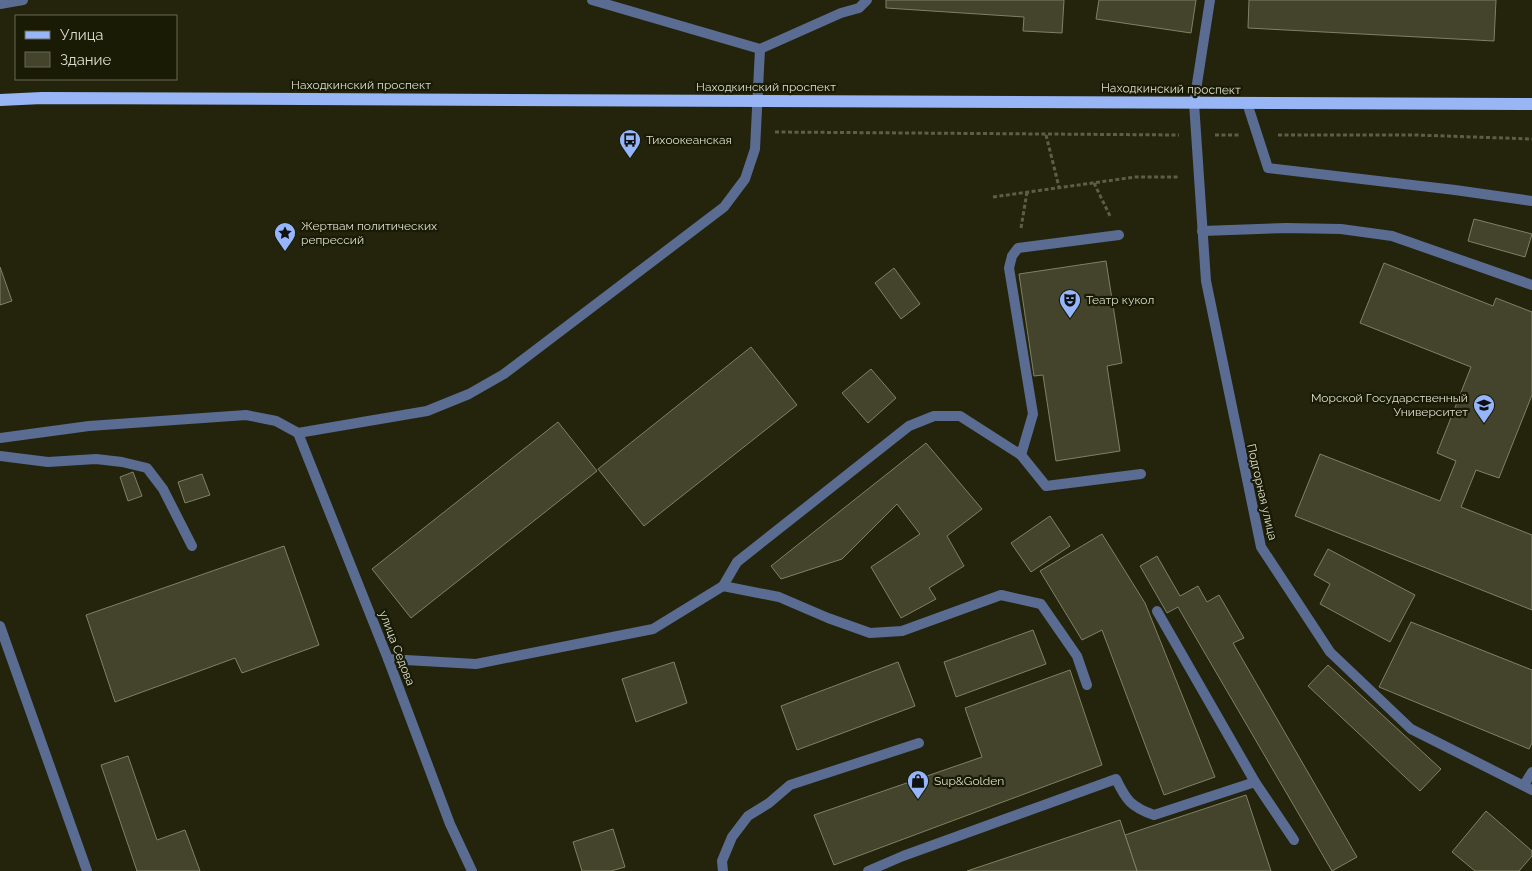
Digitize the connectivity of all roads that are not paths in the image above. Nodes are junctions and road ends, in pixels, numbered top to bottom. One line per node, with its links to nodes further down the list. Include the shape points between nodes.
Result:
1 (23, 0): 5 (street)
2 (592, 0): 6 (street)
3 (867, 0): 6 (street, via 859,8)
4 (1210, 0): 10 (street, Подгорная улица)
5 (0, 4)
6 (760, 48): 8 (street)
7 (0, 100): 8 (main road, Находкинский проспект, via 508,98)
8 (757, 102): 10 (main road, Находкинский проспект); 16 (street, via 755,149 745,179 724,207 504,374 469,394 427,411)
9 (1248, 103): 10 (main road, Находкинский проспект); 11 (main road, Находкинский проспект); 12 (street, via 1268,168)
10 (1194, 104): 13 (street, Подгорная улица)
11 (1532, 104)
12 (1532, 200)
13 (1202, 231): 15 (street, via 1341,228 1392,236); 30 (street, Подгорная улица, via 1206,281 1261,547 1330,652 1411,729)
14 (1119, 235): 18 (street, via 1018,248 1012,256 1009,268 1033,414)
15 (1532, 285)
16 (298, 433): 17 (street, via 276,421 246,416 89,426); 25 (street, улица Седова)
17 (0, 438)
18 (1020, 455): 20 (street, via 1046,486); 22 (street, via 960,416 934,416 909,426 737,562)
19 (0, 456): 21 (street, via 48,462 96,459 147,468)
20 (1141, 474)
21 (192, 546)
22 (723, 586): 25 (street, via 652,629 476,664); 26 (street, via 779,597 870,633 902,632 1001,595 1041,604 1077,656)
23 (1156, 611): 29 (street)
24 (0, 626): 32 (street)
25 (388, 659): 33 (street, улица Седова, via 450,824)
26 (1086, 686)
27 (919, 743): 34 (street, via 790,785 748,816 732,837 722,861)
28 (1532, 772): 30 (street)
29 (1255, 782): 31 (street); 35 (street, via 1154,815 1138,810 1124,795 1116,779)
30 (1528, 788)
31 (1294, 840)
32 (87, 871)
33 (472, 871)
34 (723, 871)
35 (868, 871)

